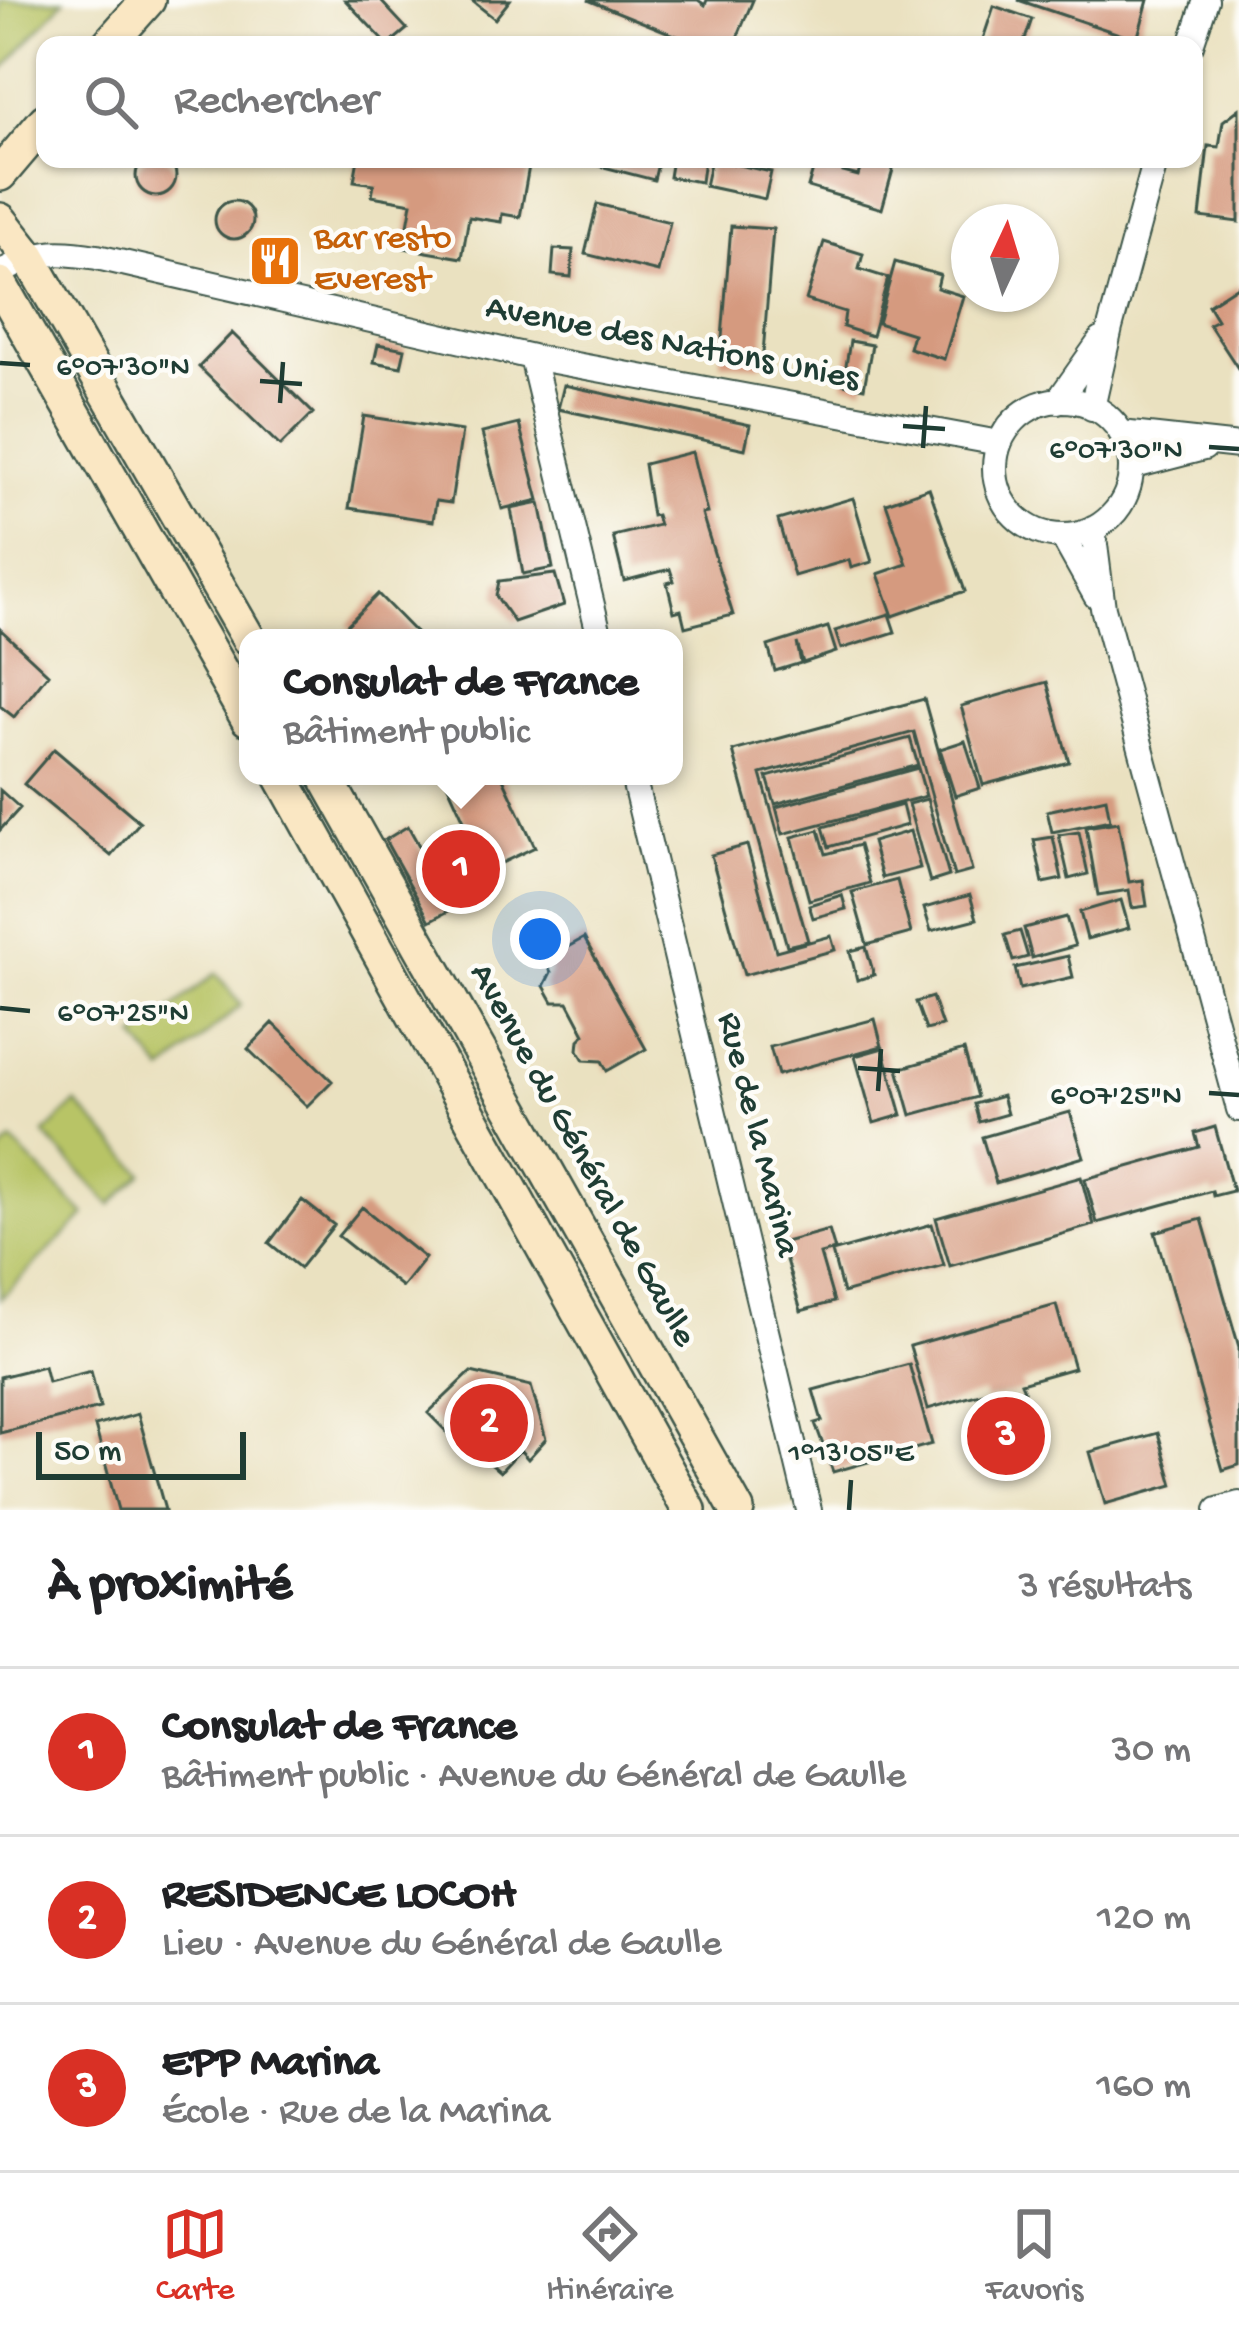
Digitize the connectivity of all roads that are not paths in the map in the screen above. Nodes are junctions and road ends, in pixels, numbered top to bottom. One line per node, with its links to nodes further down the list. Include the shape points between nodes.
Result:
1 (148, 0): 3 (street)
2 (1206, 0): 4 (street)
3 (117, 36)
4 (1194, 36)
5 (36, 132): 7 (street)
6 (1154, 168): 11 (street)
7 (0, 175)
8 (0, 220): 9 (street)
9 (15, 265): 12 (street, Avenue des Nations Unies, via 57,250 97,257); 22 (street)
10 (0, 284): 24 (street)
11 (1110, 328): 13 (street); 14 (street)
12 (532, 357): 17 (street, Avenue des Nations Unies, via 911,429); 23 (street)
13 (1058, 401): 14 (street); 17 (street, via 1022,414)
14 (1092, 408): 15 (street)
15 (1121, 433): 16 (street); 18 (street)
16 (1231, 445): 18 (street)
17 (997, 455): 20 (street, via 1003,501 1014,515)
18 (1131, 467): 19 (street, via 1121,503)
19 (1093, 530): 20 (street); 21 (street)
20 (1063, 537): 21 (street)
21 (1102, 608): 32 (street)
22 (242, 629)
23 (598, 629)
24 (239, 703)
25 (285, 785): 29 (street)
26 (330, 785): 28 (street, Avenue du Général de Gaulle)
27 (635, 785): 36 (street, Rue de la Marina)
28 (361, 842): 29 (street); 30 (street, Avenue du Général de Gaulle)
29 (330, 863): 31 (street)
30 (398, 908): 31 (street); 35 (street, Avenue du Général de Gaulle)
31 (366, 928): 34 (street)
32 (1239, 1109)
33 (1239, 1504): 37 (street)
34 (689, 1510)
35 (737, 1510)
36 (809, 1510)
37 (1218, 1510)

